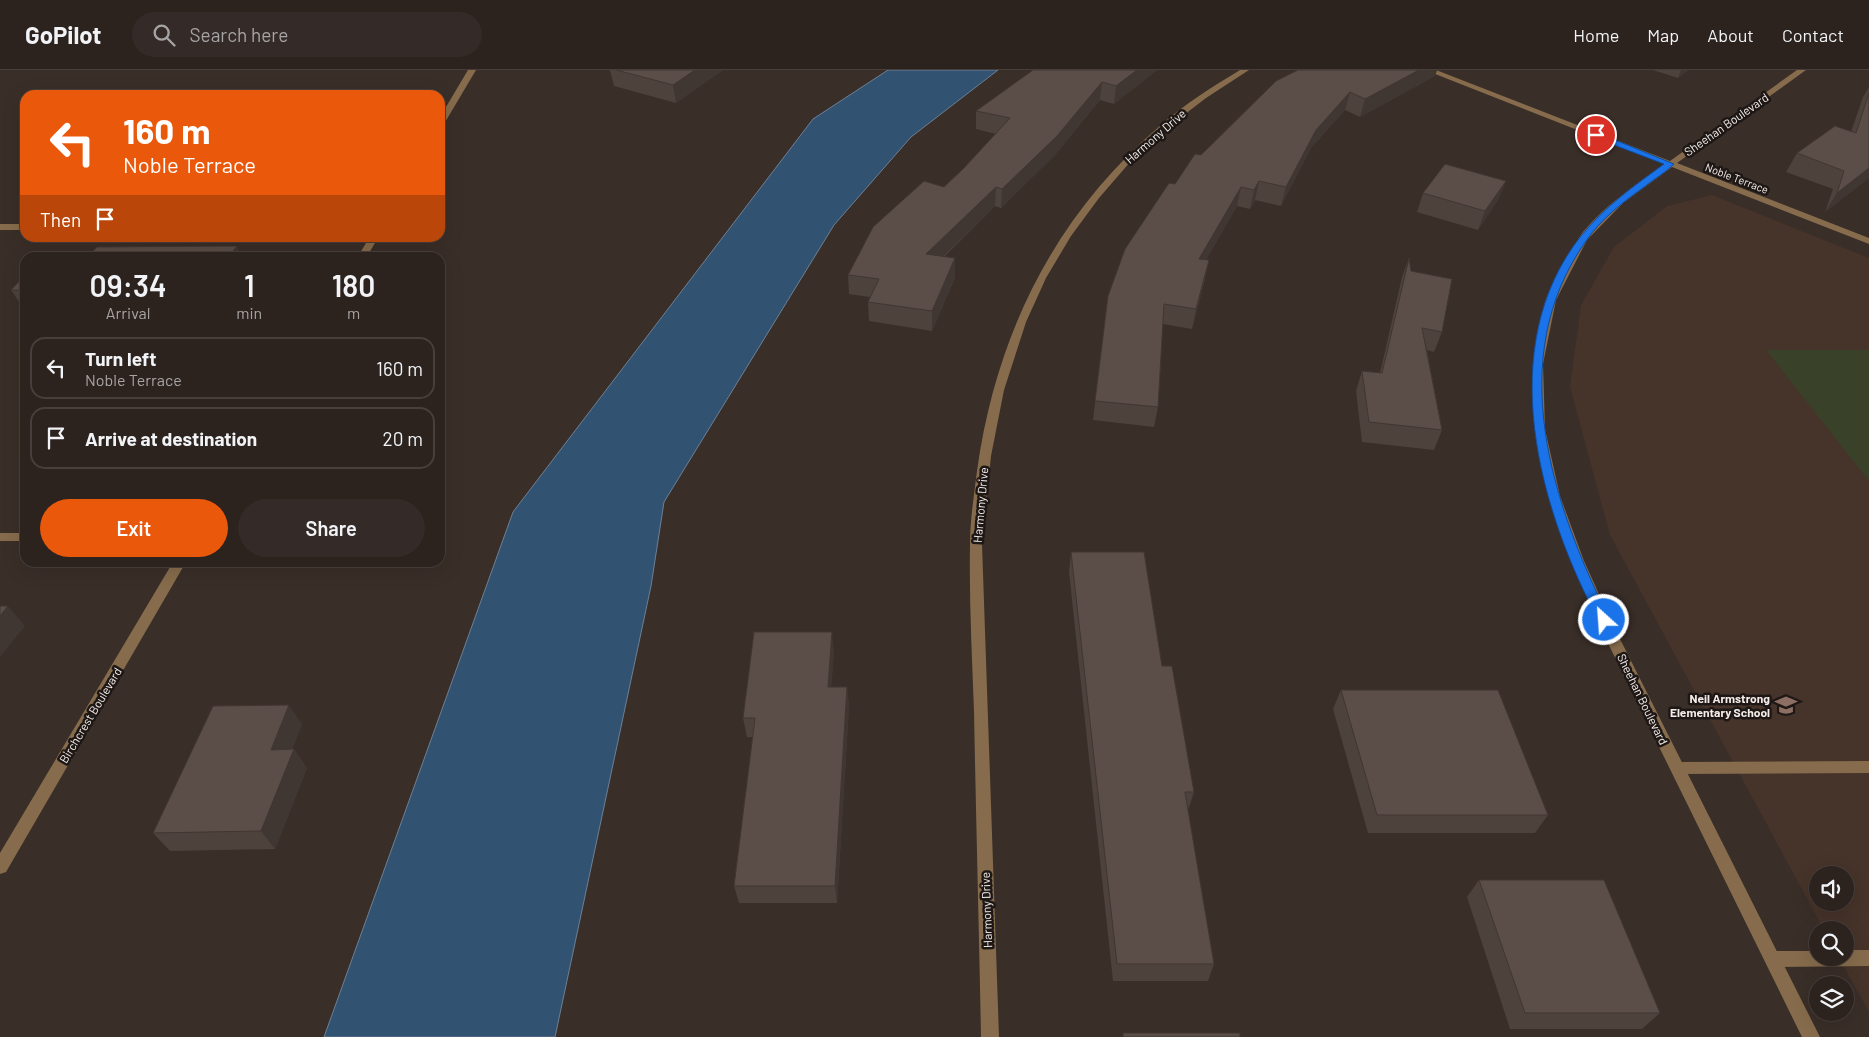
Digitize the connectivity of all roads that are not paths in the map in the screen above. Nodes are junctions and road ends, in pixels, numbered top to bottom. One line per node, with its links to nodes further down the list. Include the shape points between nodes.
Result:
1 (472, 70): 5 (street)
2 (1246, 70): 18 (street, Harmony Drive, via 1185,109 1149,139 1115,172 1087,206 1042,276 1018,327 1004,370 988,433 976,544)
3 (1429, 70): 6 (street, Noble Terrace)
4 (1802, 70): 6 (street, Sheehan Boulevard)
5 (445, 116)
6 (1670, 164): 9 (street, Noble Terrace); 14 (street, Sheehan Boulevard, via 1603,216 1583,238 1563,269 1548,305 1539,345 1536,390 1541,440 1557,509 1588,587)
7 (0, 227): 8 (street)
8 (20, 227)
9 (1869, 241)
10 (0, 537): 11 (street)
11 (20, 537)
12 (177, 567): 15 (street, Birchcrest Boulevard)
13 (1869, 767): 14 (street)
14 (1678, 768): 17 (street, Sheehan Boulevard)
15 (0, 867)
16 (1869, 958): 17 (street)
17 (1772, 959): 19 (street, Sheehan Boulevard)
18 (990, 1037)
19 (1811, 1037)

